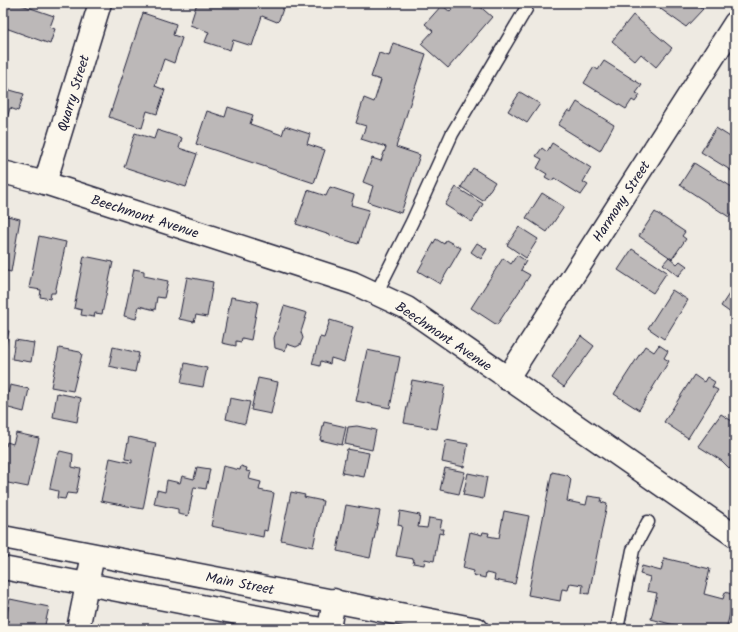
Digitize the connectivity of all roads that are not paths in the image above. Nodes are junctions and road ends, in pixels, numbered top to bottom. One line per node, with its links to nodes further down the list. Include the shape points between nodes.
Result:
1 (100, 3): 5 (street, Quarry Street)
2 (527, 3): 6 (lane, via 526,9 452,134)
3 (735, 23): 7 (street, Harmony Street)
4 (3, 172): 5 (street, Beechmont Avenue)
5 (45, 183): 6 (street, Beechmont Avenue, via 353,283)
6 (376, 294): 7 (street, Beechmont Avenue, via 407,308)
7 (507, 379): 9 (street, Beechmont Avenue)
8 (648, 522): 19 (lane, via 633,550)
9 (735, 536)
10 (3, 537): 11 (street, Main Street)
11 (93, 555): 13 (street); 14 (street, Main Street)
12 (3, 568): 13 (street)
13 (87, 584): 15 (street); 16 (street)
14 (334, 600): 17 (street); 18 (street, Main Street)
15 (78, 629)
16 (322, 629)
17 (329, 629)
18 (477, 629)
19 (617, 629)

